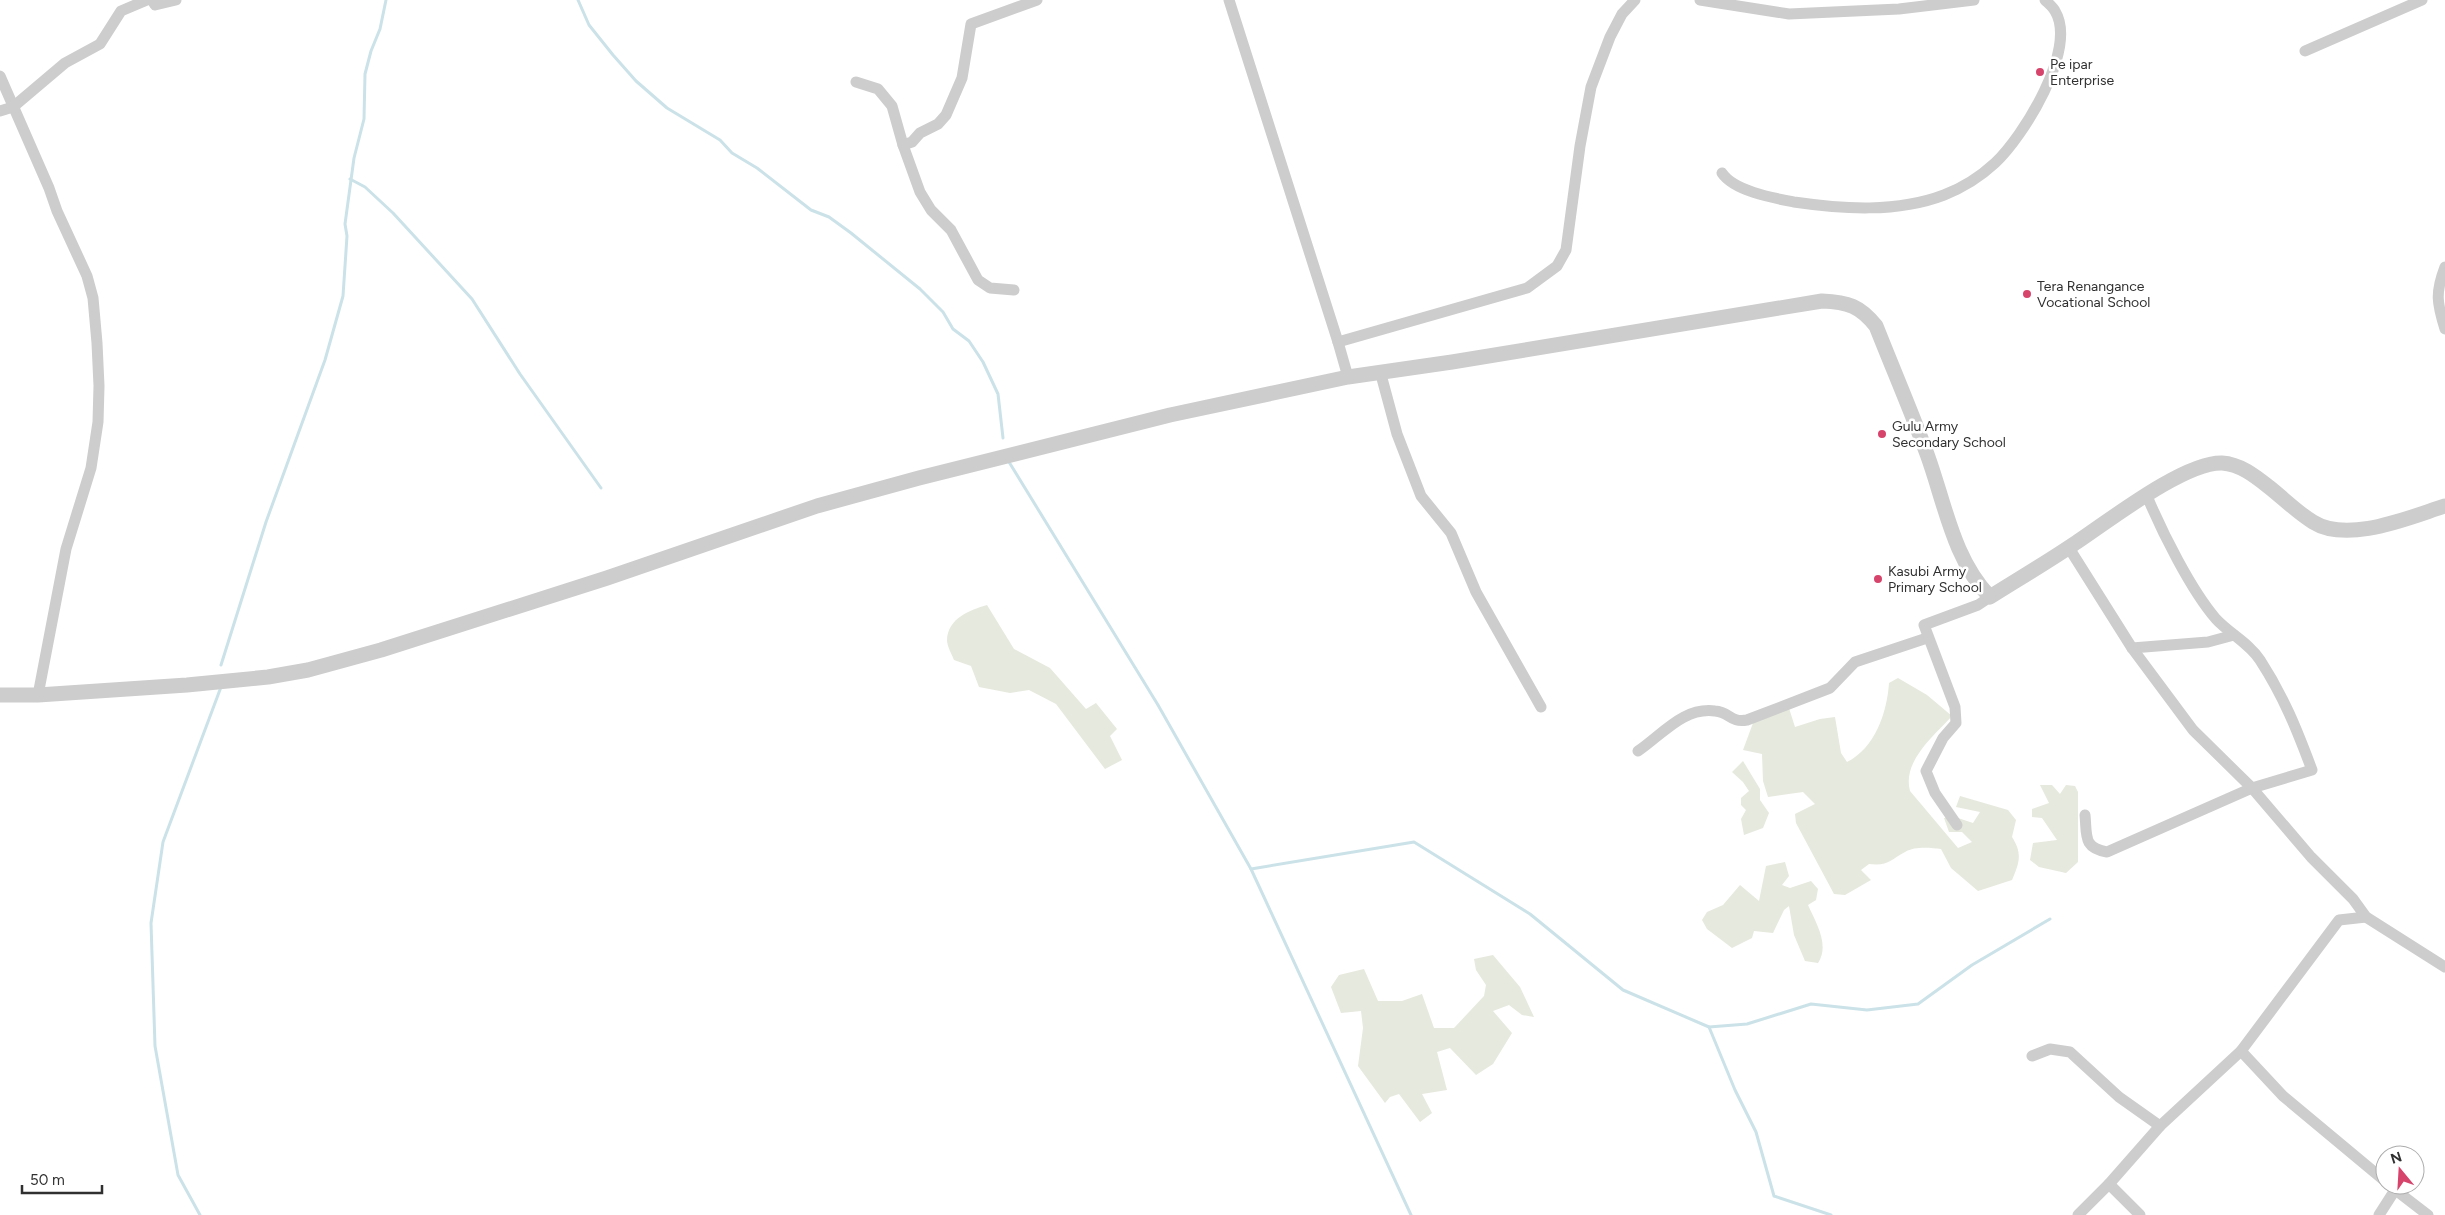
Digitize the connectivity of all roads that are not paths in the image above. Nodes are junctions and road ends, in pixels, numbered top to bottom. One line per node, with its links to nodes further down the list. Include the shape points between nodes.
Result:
1 (147, 0): 14 (street, via 121,10 100,44 65,64)
2 (152, 0): 3 (street, via 155,5)
3 (176, 0)
4 (1037, 0): 16 (street, via 971,24 964,67 946,115 938,124)
5 (1229, 0): 21 (street)
6 (1635, 0): 21 (street, via 1622,14 1591,87 1566,250 1557,266 1527,288)
7 (1700, 0): 8 (street, via 1789,14 1899,9)
8 (1974, 0)
9 (2045, 0): 17 (street, via 2055,11 2060,28 2058,54 2050,78 2035,112 1996,162 1970,182 1944,195 1910,203 1845,207 1767,198 1726,180)
10 (2422, 0): 11 (street)
11 (2305, 52)
12 (0, 76): 14 (street)
13 (856, 82): 16 (street, via 878,89 892,106)
14 (13, 107): 15 (street); 32 (street, via 87,276 93,298 99,386 98,422 91,468 66,548)
15 (0, 111)
16 (903, 145): 19 (street, via 924,199 951,230 978,280 990,288)
17 (1722, 173)
18 (2445, 267): 20 (street, via 2438,286 2437,304)
19 (1014, 290)
20 (2445, 329)
21 (1338, 342): 23 (street)
22 (1380, 371): 23 (street); 27 (street, via 1452,362 1822,300 1856,307 1866,313 1876,326 1928,456 1966,565); 33 (street, via 1397,434 1421,496 1451,533 1476,592)
23 (1348, 376): 32 (street, via 1194,409 817,506 607,578 308,670 187,685)
24 (2147, 496): 25 (street, via 2201,466 2222,463 2254,476 2314,523 2330,528 2368,530); 26 (street); 28 (street, via 2196,590 2216,618)
25 (2445, 506)
26 (2069, 548): 27 (street); 30 (street)
27 (1990, 597): 29 (street, via 1924,626)
28 (2234, 635): 30 (street, via 2208,642); 35 (street, via 2254,652 2283,698 2312,770)
29 (1928, 638): 34 (street, via 1855,662 1830,688 1747,720 1733,720 1718,711 1691,712); 37 (street, via 1957,719 1926,771 1935,793)
30 (2132, 648): 35 (street, via 2193,730)
31 (0, 695): 32 (street)
32 (38, 695)
33 (1541, 707)
34 (1638, 751)
35 (2252, 788): 36 (street, via 2107,852 2094,850 2088,843); 38 (street)
36 (2085, 815)
37 (1957, 825)
38 (2353, 899): 39 (street); 40 (street)
39 (2366, 917): 40 (street); 41 (street)
40 (2339, 920): 42 (street)
41 (2445, 967)
42 (2241, 1050): 44 (street); 45 (street, via 2283,1096)
43 (2032, 1056): 44 (street, via 2050,1049 2070,1052 2119,1097)
44 (2160, 1126): 46 (street)
45 (2375, 1173)
46 (2109, 1184): 49 (street); 50 (street)
47 (2388, 1195): 51 (street)
48 (2402, 1195): 52 (street)
49 (2078, 1215)
50 (2140, 1215)
51 (2379, 1215)
52 (2428, 1215)

